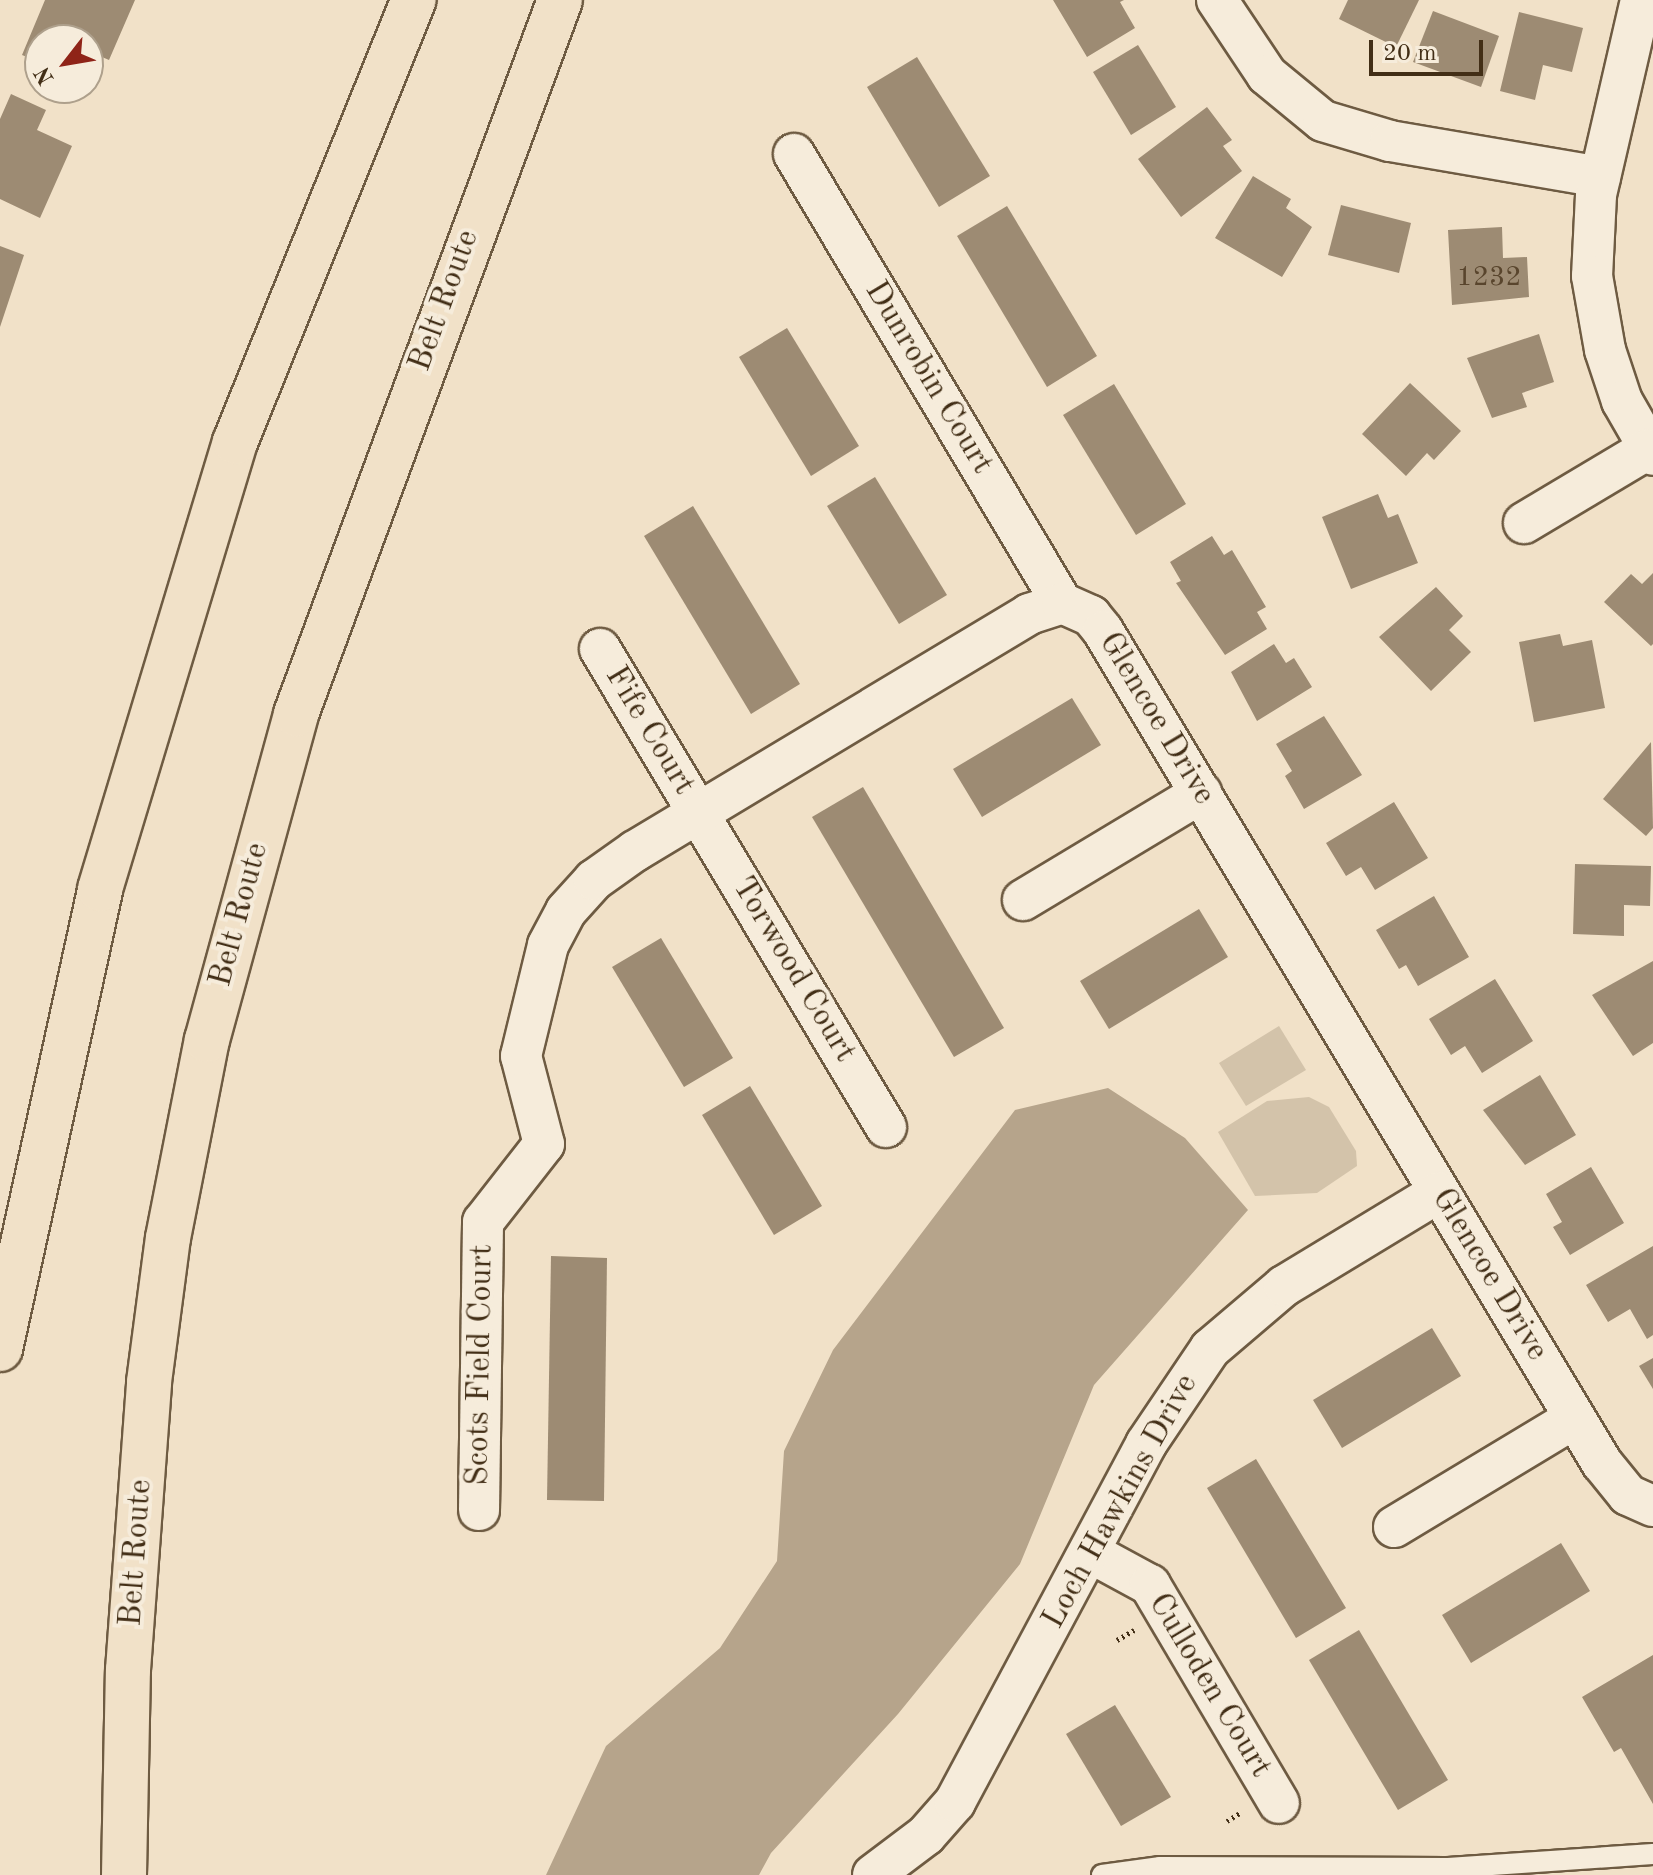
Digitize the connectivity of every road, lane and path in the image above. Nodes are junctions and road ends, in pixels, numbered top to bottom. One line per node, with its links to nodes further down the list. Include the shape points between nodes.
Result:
1 (414, 0): 16 (highway, via 235,442 100,889)
2 (560, 0): 24 (highway, Belt Route, via 296,714 207,1040 168,1238 149,1382 128,1670)
3 (1217, 0): 6 (street, via 1267,75 1323,121 1390,141)
4 (1641, 0): 6 (street)
5 (794, 154): 9 (street, Dunrobin Court)
6 (1600, 177): 7 (street, via 1592,239 1597,313 1622,401)
7 (1650, 452): 8 (street)
8 (1524, 523)
9 (1062, 603): 11 (street, Glencoe Drive, via 1091,616 1103,631); 12 (street, via 1019,620)
10 (600, 649): 12 (street, Fife Court)
11 (1201, 793): 13 (street); 15 (street, Glencoe Drive)
12 (698, 813): 14 (street, Torwood Court); 19 (street, Scots Field Court, via 594,880 566,911 548,945 521,1056 544,1144 483,1222)
13 (1023, 900)
14 (886, 1127)
15 (1439, 1192): 17 (street, Glencoe Drive); 21 (street, Loch Hawkins Drive, via 1284,1286 1210,1349 1146,1444)
16 (0, 1349)
17 (1575, 1418): 18 (street, Glencoe Drive, via 1615,1482 1628,1495); 20 (street)
18 (1653, 1506)
19 (479, 1510)
20 (1394, 1527)
21 (1091, 1553): 22 (street, Culloden Court, via 1150,1585); 25 (street, Loch Hawkins Drive, via 955,1802 926,1835)
22 (1279, 1803)
23 (1653, 1854): 26 (lane, via 1448,1868 1160,1867)
24 (124, 1875)
25 (873, 1875)
26 (1102, 1875)

